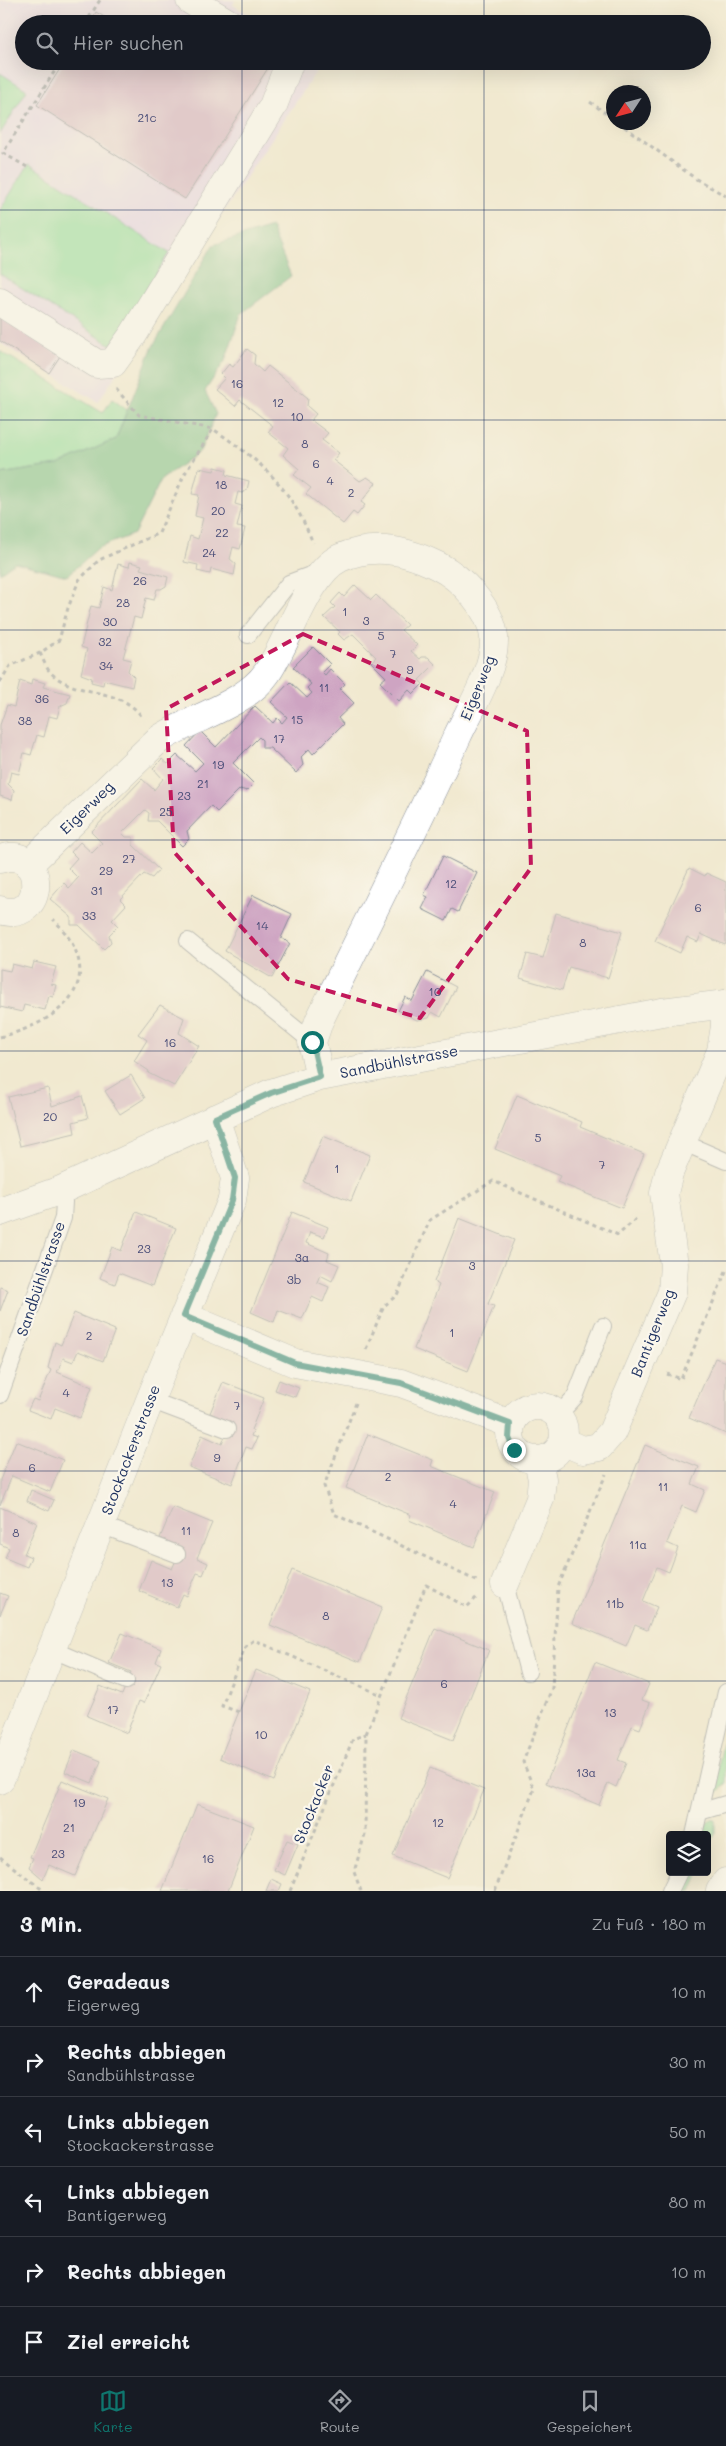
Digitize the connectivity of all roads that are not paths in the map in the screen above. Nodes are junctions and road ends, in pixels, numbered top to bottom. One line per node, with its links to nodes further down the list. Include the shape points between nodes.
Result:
1 (190, 0): 2 (street)
2 (215, 15)
3 (287, 70): 4 (street, via 273,106 113,364 97,364)
4 (0, 302)
5 (323, 570): 6 (lane, via 289,583); 8 (street, Eigerweg, via 267,675 241,697 176,727 158,740); 12 (street, Eigerweg, via 350,554 375,548 393,550 439,566 462,583 480,604 494,636 486,675 318,1021)
6 (248, 635)
7 (0, 859): 8 (street, via 18,858)
8 (28, 865): 9 (street, via 35,875 37,887 33,899 15,912)
9 (0, 910)
10 (188, 941): 12 (lane)
11 (725, 1004): 13 (street, Sandbühlstrasse, via 662,1012); 15 (street, Bantigerweg, via 721,1051)
12 (312, 1042): 13 (street)
13 (320, 1077): 14 (street, Sandbühlstrasse, via 271,1093)
14 (215, 1118): 17 (street, Sandbühlstrasse); 19 (street, Stockackerstrasse, via 235,1178 232,1200)
15 (682, 1142): 16 (lane); 26 (street, Bantigerweg, via 664,1193 674,1265 672,1292 612,1432 599,1447 583,1450)
16 (726, 1161)
17 (61, 1190): 18 (street, Sandbühlstrasse); 21 (lane, Sandbühlstrasse, via 63,1218)
18 (0, 1212)
19 (184, 1316): 22 (street, Stockackerstrasse); 24 (street, via 295,1363 401,1383)
20 (603, 1326): 23 (lane, via 575,1397)
21 (0, 1395)
22 (150, 1400): 25 (lane); 28 (street, Stockackerstrasse)
23 (558, 1415): 24 (street, via 546,1407 532,1406 519,1412); 26 (street, via 564,1428)
24 (510, 1424): 27 (street, via 509,1438 514,1450 525,1459)
25 (227, 1429)
26 (564, 1442): 27 (street, via 549,1459)
27 (538, 1461): 30 (street, via 542,1479 540,1499)
28 (101, 1525): 29 (lane); 31 (street, Stockackerstrasse)
29 (177, 1554)
30 (497, 1585): 32 (lane)
31 (53, 1650): 33 (lane); 35 (street, Stockackerstrasse)
32 (528, 1672)
33 (126, 1681)
34 (726, 1692): 37 (lane)
35 (0, 1780)
36 (726, 1804): 37 (lane)
37 (699, 1812): 38 (lane)
38 (695, 1831)
39 (677, 1876): 41 (lane)
40 (726, 1882): 42 (street)
41 (670, 1891)
42 (720, 1891)

